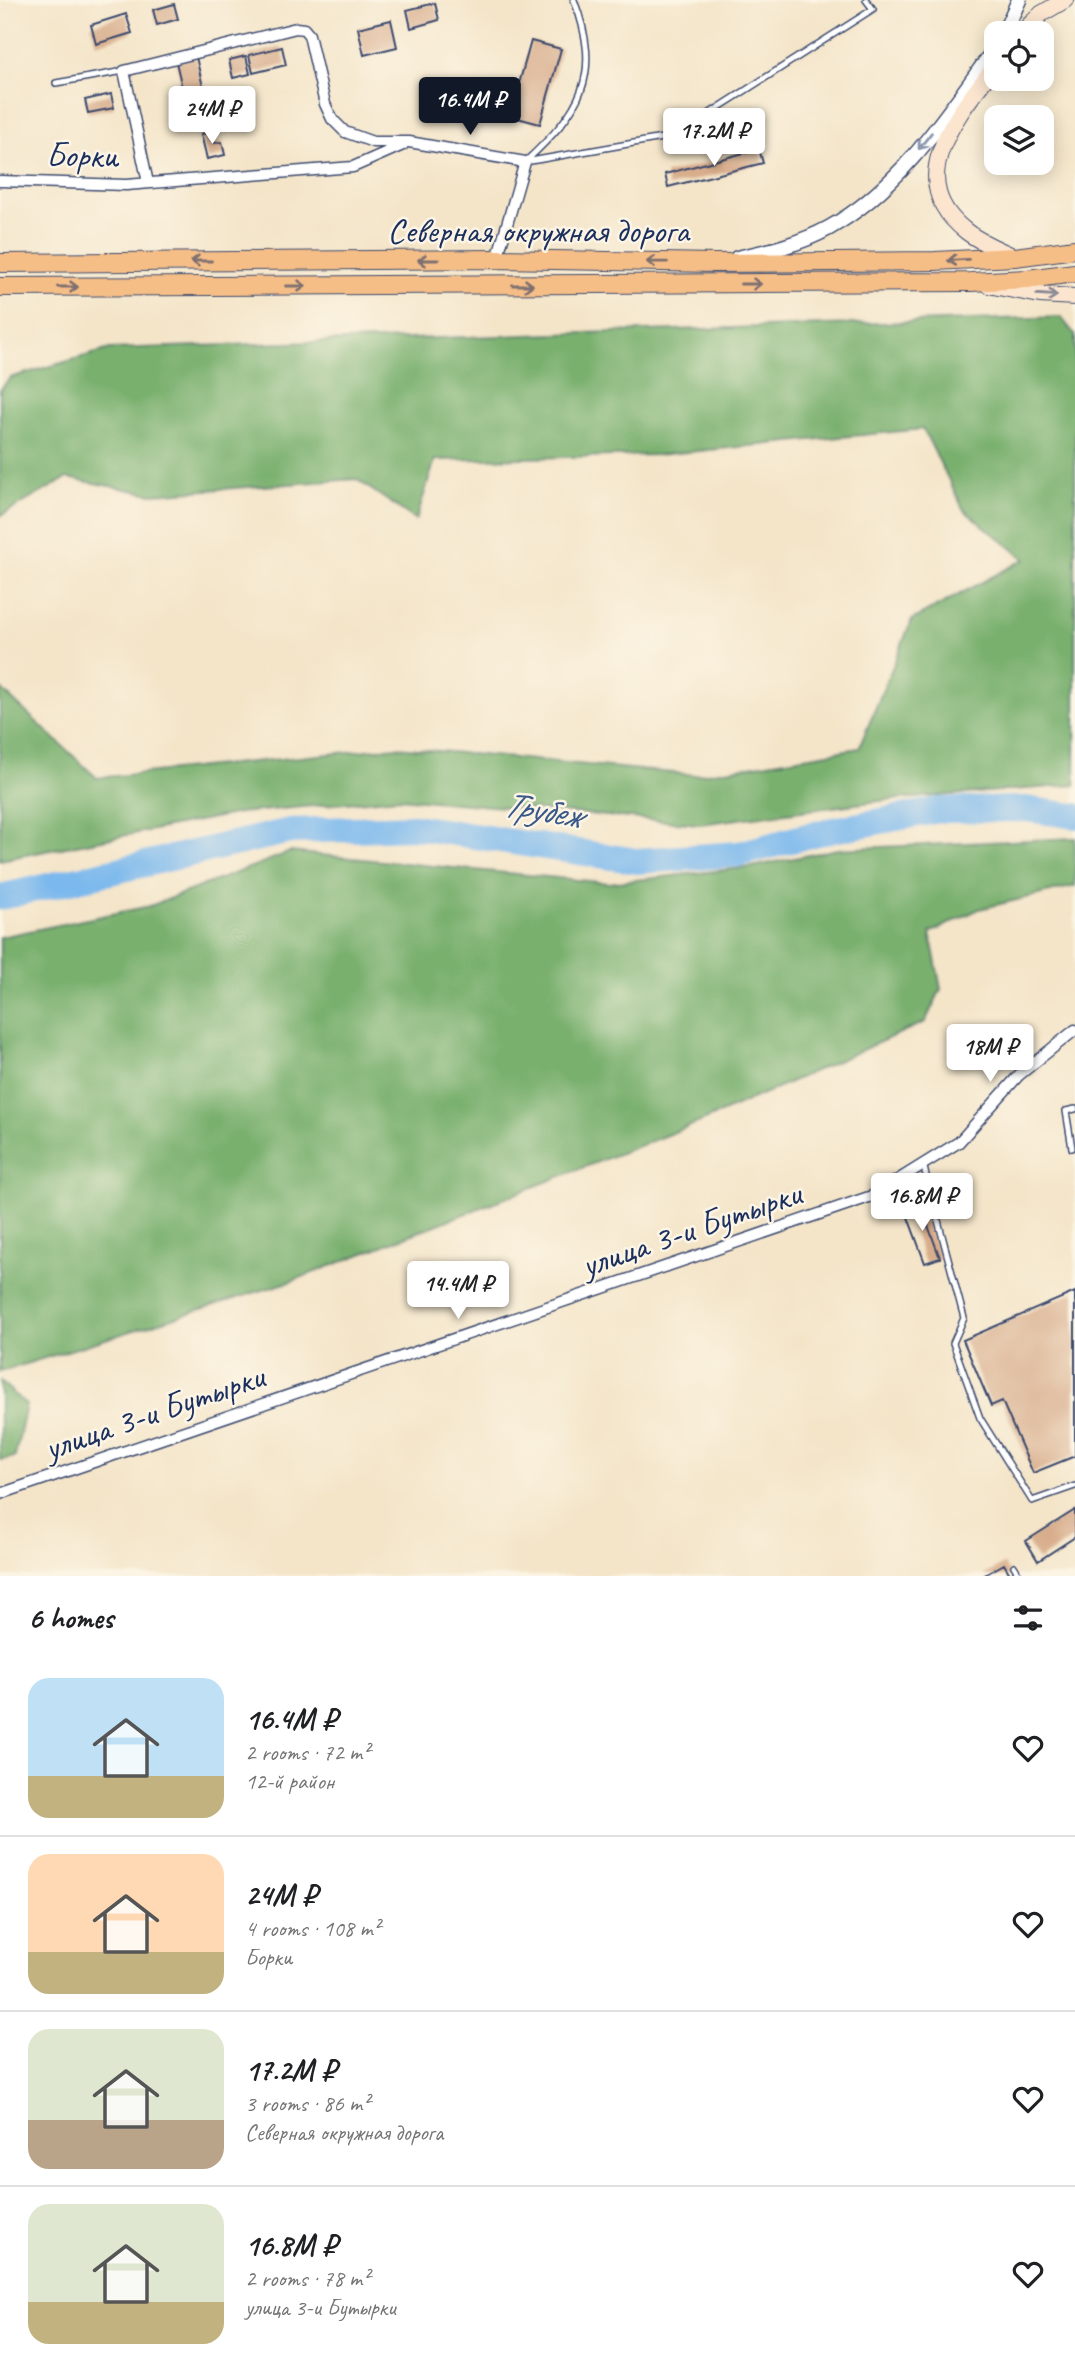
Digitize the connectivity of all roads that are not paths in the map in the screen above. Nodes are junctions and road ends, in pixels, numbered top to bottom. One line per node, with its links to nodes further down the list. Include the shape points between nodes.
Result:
1 (573, 0): 14 (lane, via 583,24 589,62 579,100 559,131)
2 (866, 0): 14 (lane, via 873,9 674,136)
3 (1018, 0): 6 (street)
4 (1045, 0): 7 (street)
5 (1065, 0): 8 (main road)
6 (1009, 21)
7 (1030, 21)
8 (1034, 21)
9 (984, 63): 21 (street, one-way to 21, via 922,144 861,208 787,247)
10 (124, 71): 12 (lane); 13 (street, via 304,29 310,35 332,119 359,139); 16 (street)
11 (984, 81): 18 (main road, via 945,135 937,161 937,182 942,202 966,231)
12 (56, 83)
13 (409, 142): 14 (street); 16 (street, Борки, via 353,167)
14 (525, 162): 19 (street)
15 (0, 181): 16 (street, Борки)
16 (148, 183)
17 (1075, 249): 18 (main road, Северная окружная дорога)
18 (1015, 257): 21 (main road, Северная окружная дорога, one-way to 21)
19 (496, 259): 20 (main road, Северная окружная дорога, one-way to 20); 21 (main road, Северная окружная дорога, one-way to 19)
20 (0, 263)
21 (715, 263)
22 (1075, 273): 23 (main road, Северная окружная дорога)
23 (971, 282): 24 (main road, Северная окружная дорога, one-way to 23); 25 (main road, one-way to 25)
24 (0, 287)
25 (1075, 297)
26 (1075, 1030): 29 (street, улица 3-и Бутырки, via 1019,1075 959,1142)
27 (1075, 1109): 28 (lane, via 1066,1111)
28 (1072, 1148)
29 (923, 1164): 30 (lane, via 964,1318 953,1343 980,1418 1032,1501); 31 (street, улица 3-и Бутырки, via 872,1196)
30 (1075, 1486)
31 (0, 1494)
32 (1014, 1566): 33 (lane)
33 (1020, 1576)

